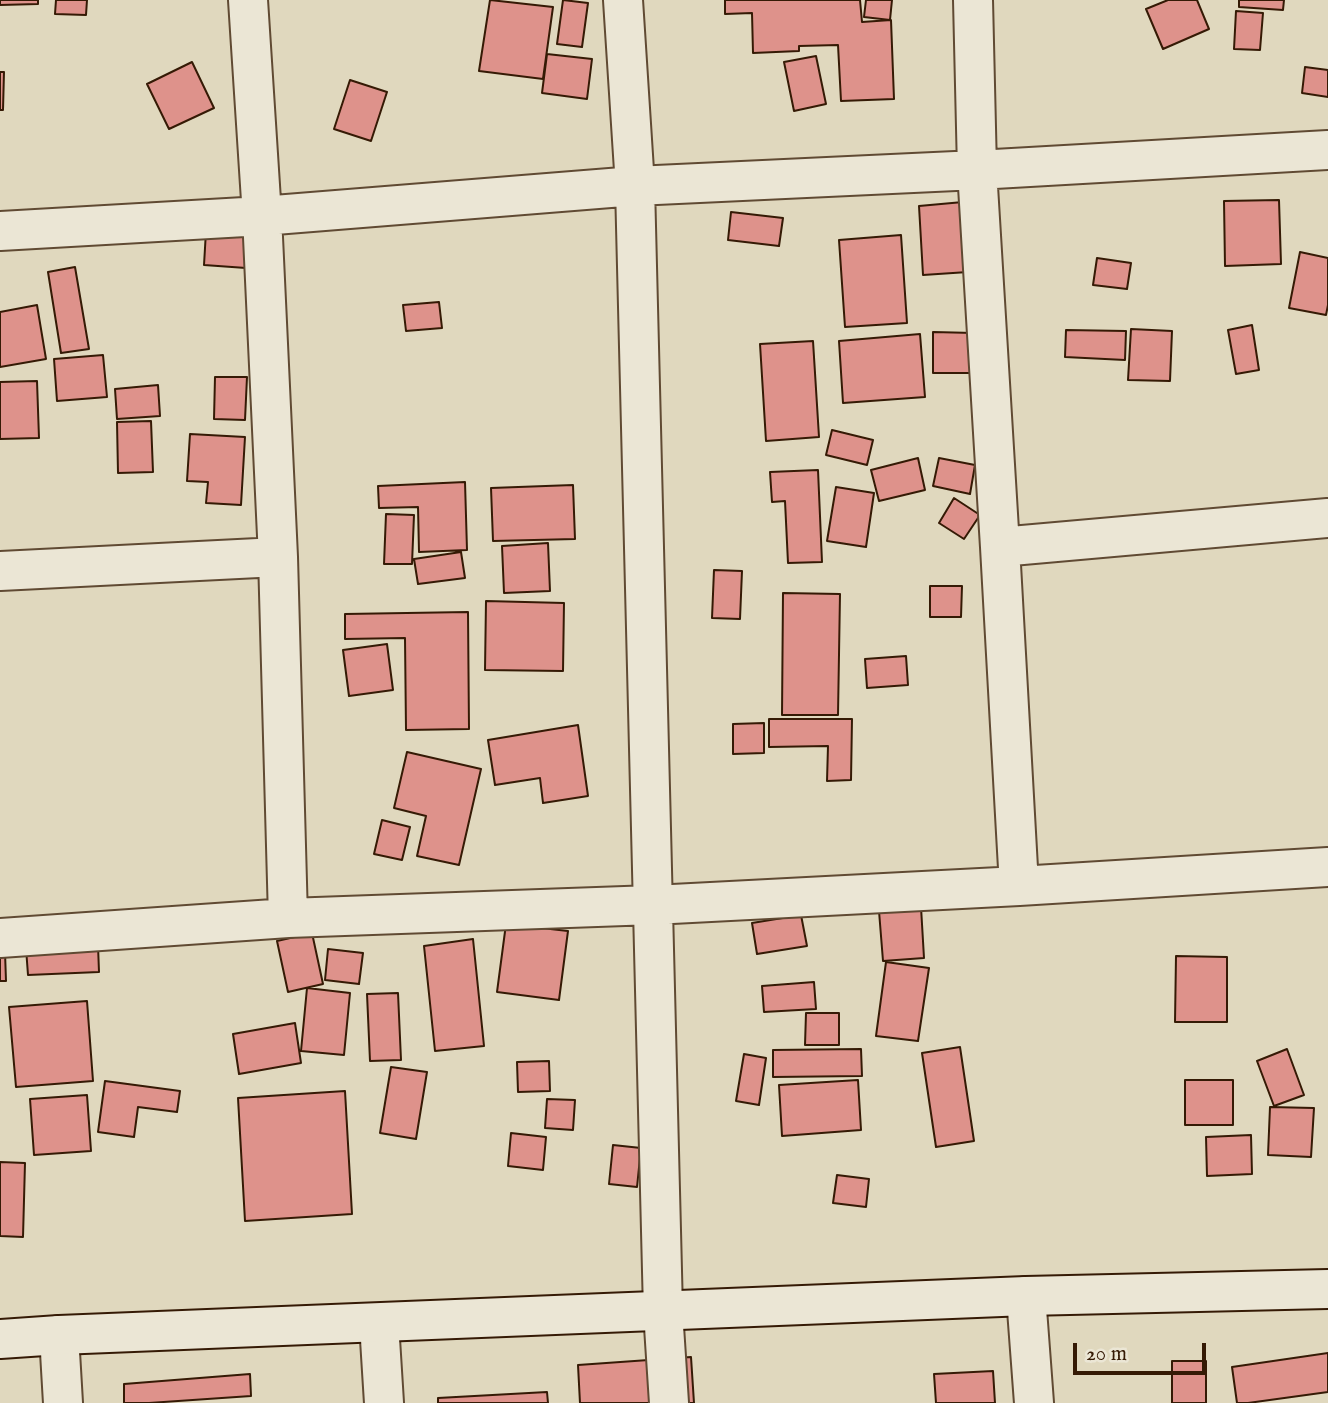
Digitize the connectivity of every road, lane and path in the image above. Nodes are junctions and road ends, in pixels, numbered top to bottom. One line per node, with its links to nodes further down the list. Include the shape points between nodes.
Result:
1 (248, 0): 7 (street)
2 (623, 0): 6 (street)
3 (974, 0): 5 (street)
4 (1328, 150): 5 (street)
5 (977, 170): 6 (street); 10 (street)
6 (635, 186): 7 (street); 15 (street)
7 (262, 216): 8 (street); 11 (street)
8 (0, 231)
9 (1328, 519): 10 (street)
10 (1000, 547): 14 (street)
11 (278, 557): 12 (street); 16 (street)
12 (0, 571)
13 (1328, 867): 14 (street)
14 (1018, 886): 15 (street)
15 (653, 905): 16 (street); 20 (street)
16 (288, 918): 17 (street)
17 (0, 938)
18 (1328, 1289): 19 (street)
19 (1026, 1296): 20 (street); 27 (street)
20 (663, 1311): 21 (street); 26 (street)
21 (379, 1323): 22 (street); 25 (street)
22 (59, 1335): 23 (street); 24 (street)
23 (0, 1339)
24 (63, 1403)
25 (384, 1403)
26 (669, 1403)
27 (1034, 1403)

